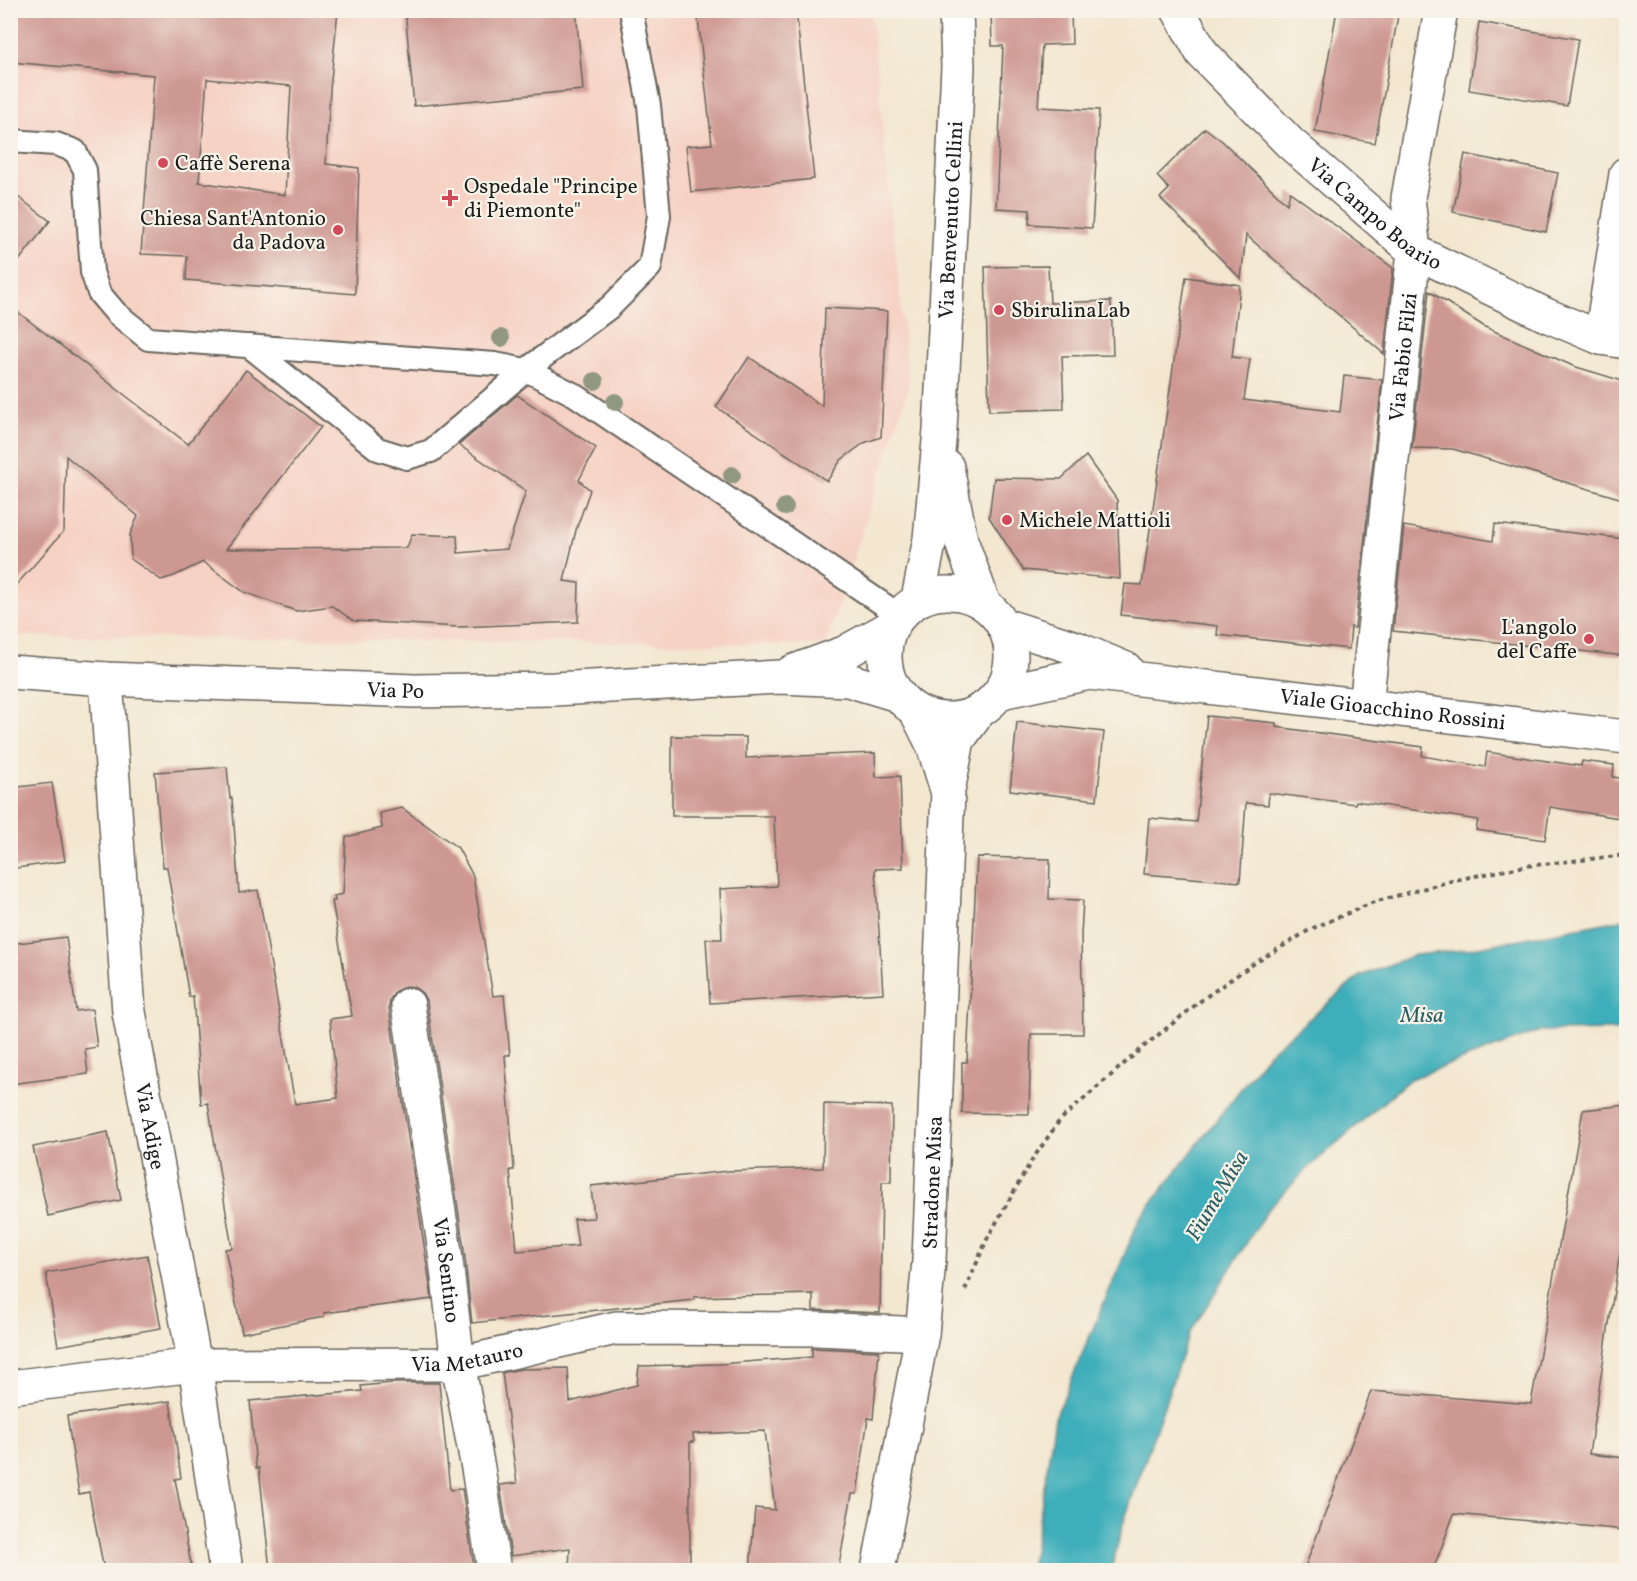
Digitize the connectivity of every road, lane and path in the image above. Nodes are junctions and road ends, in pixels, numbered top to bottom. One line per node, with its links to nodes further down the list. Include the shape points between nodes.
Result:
1 (631, 10): 11 (lane, via 649,105 658,216 650,267 610,307)
2 (956, 10): 12 (street, Via Benvenuto Cellini, via 958,67)
3 (1178, 10): 8 (street, Via Campo Boario, via 1202,53 1290,143)
4 (1441, 10): 8 (street, Via Fabio Filzi, via 1408,198)
5 (10, 141): 10 (lane, via 56,144 75,151 85,170 92,272 99,293 116,313 148,339)
6 (1626, 174): 7 (street)
7 (1621, 243): 9 (street)
8 (1414, 251): 9 (street, Via Campo Boario, via 1546,315); 21 (street, Via Fabio Filzi)
9 (1614, 340)
10 (249, 346): 11 (lane, via 495,364); 11 (lane, via 378,449 407,458 431,451)
11 (526, 370): 13 (lane, via 575,395)
12 (940, 430): 13 (street, Via Benvenuto Cellini, via 930,539); 14 (street, Via Benvenuto Cellini, via 961,540)
13 (903, 614): 14 (street, via 934,594 951,592 969,596); 16 (street, Via Po, via 844,653); 20 (street, via 885,645 885,662 889,679)
14 (994, 614): 18 (street, Viale Gioacchino Rossini); 19 (street, via 1010,641 1012,658 1008,676)
15 (10, 672): 17 (street, Via Po)
16 (780, 676): 17 (street, Via Po, via 554,689 414,691); 20 (street, Via Po, via 848,680)
17 (105, 679): 28 (street, Via Adige, via 129,1012)
18 (1158, 682): 19 (street, Viale Gioacchino Rossini, via 1089,673); 21 (street, Viale Gioacchino Rossini)
19 (991, 701): 20 (street, via 965,717 948,719 932,717); 23 (street, Stradone Misa, via 958,740)
20 (907, 703): 23 (street, Stradone Misa, via 933,745)
21 (1366, 706): 22 (street, Viale Gioacchino Rossini)
22 (1626, 737)
23 (948, 791): 26 (street, Stradone Misa, via 929,1261)
24 (1626, 855): 26 (path, via 1526,866 1374,902 1311,930 1250,966 1203,999 1060,1120 988,1237 964,1291)
25 (408, 1005): 27 (street, Via Sentino)
26 (923, 1319): 27 (street, Via Metauro, via 817,1329 616,1328); 32 (street, Stradone Misa)
27 (458, 1364): 28 (street, Via Metauro); 31 (street, Via Sentino)
28 (195, 1365): 29 (street, Via Metauro); 30 (street, Via Adige)
29 (10, 1387)
30 (226, 1570)
31 (494, 1570)
32 (878, 1570)

